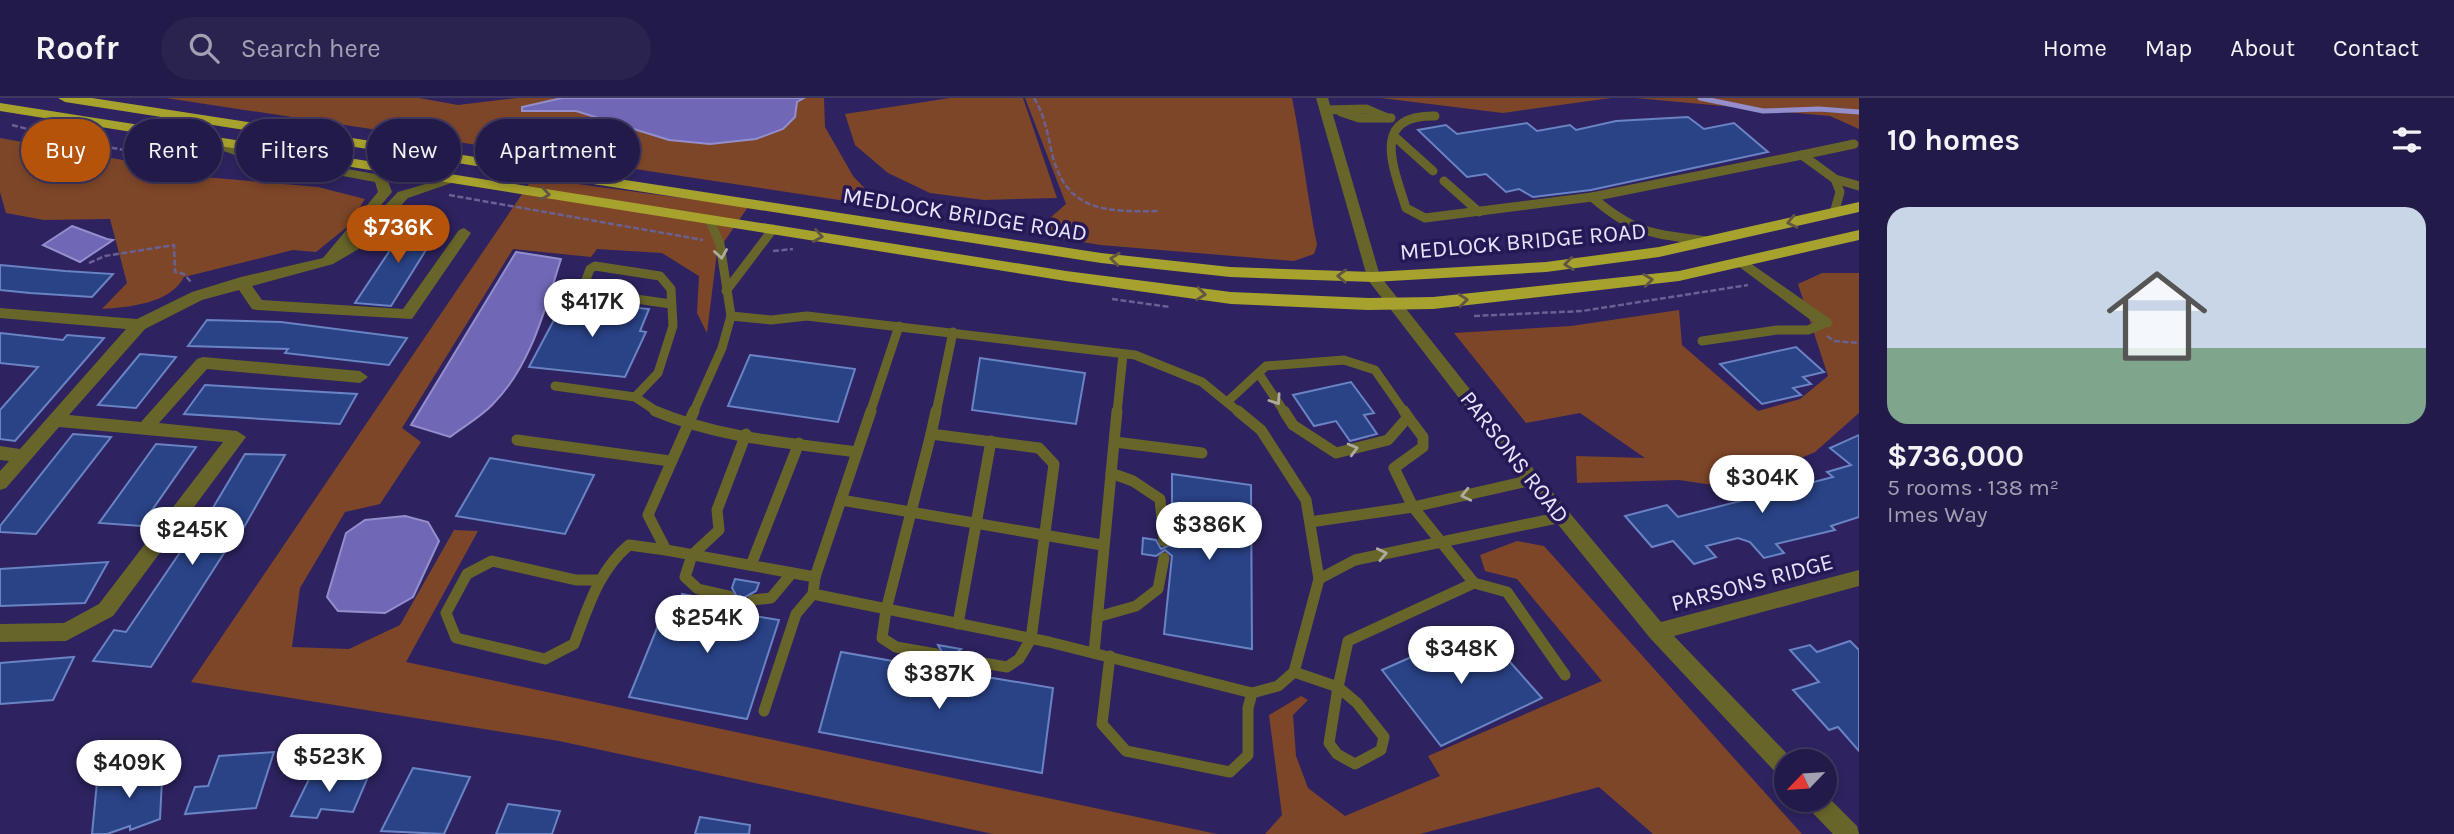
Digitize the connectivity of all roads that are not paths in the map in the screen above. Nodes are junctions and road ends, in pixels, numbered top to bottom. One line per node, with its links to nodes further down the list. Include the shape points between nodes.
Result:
1 (65, 98): 30 (highway, MEDLOCK BRIDGE ROAD, one-way to 1, via 1230,272 1101,258)
2 (1324, 104): 5 (lane, via 1349,117); 30 (street, PARSONS ROAD)
3 (0, 107): 6 (highway, MEDLOCK BRIDGE ROAD)
4 (1435, 116): 5 (lane)
5 (1401, 119): 7 (lane)
6 (124, 126)
7 (1394, 136): 13 (lane); 21 (lane, via 1390,160 1406,208 1425,218)
8 (222, 141): 12 (highway, MEDLOCK BRIDGE ROAD)
9 (1854, 144): 11 (lane)
10 (222, 146): 28 (street, MEDLOCK BRIDGE ROAD, via 381,179 385,192)
11 (1802, 155): 14 (lane); 19 (lane)
12 (367, 165)
13 (1433, 171)
14 (1835, 178): 18 (lane); 22 (lane, via 1840,192)
15 (461, 181): 23 (highway, MEDLOCK BRIDGE ROAD, one-way to 23)
16 (1444, 181): 21 (lane)
17 (446, 182): 28 (street, via 403,195 357,244)
18 (1859, 186)
19 (1592, 197): 21 (lane); 27 (lane, via 1620,221 1646,233)
20 (1859, 207): 22 (highway, MEDLOCK BRIDGE ROAD)
21 (1479, 212)
22 (1834, 213): 27 (highway, MEDLOCK BRIDGE ROAD, one-way to 27)
23 (709, 219): 24 (highway, MEDLOCK BRIDGE ROAD); 32 (lane, one-way to 32, via 720,244)
24 (774, 229): 32 (lane); 34 (highway, MEDLOCK BRIDGE ROAD, one-way to 34, via 1231,298)
25 (464, 233): 31 (street, via 407,315 257,305)
26 (1859, 235): 29 (highway, MEDLOCK BRIDGE ROAD)
27 (1708, 241): 30 (highway, MEDLOCK BRIDGE ROAD, one-way to 30, via 1546,267)
28 (328, 261): 31 (street)
29 (1743, 263): 34 (highway, MEDLOCK BRIDGE ROAD, one-way to 29, via 1535,294); 37 (street)
30 (1373, 277): 34 (street, PARSONS ROAD)
31 (241, 282): 38 (street, via 197,296)
32 (726, 291): 36 (lane)
33 (671, 304): 33 (lane, via 671,289 660,276 595,266 583,288); 46 (lane, via 673,326 658,373)
34 (1395, 304): 64 (street, PARSONS ROAD)
35 (0, 313): 38 (street)
36 (731, 316): 39 (lane, via 771,320 807,316); 50 (lane, via 722,348)
37 (1825, 323): 41 (lane, via 1808,330)
38 (139, 325): 49 (street)
39 (899, 326): 40 (lane); 58 (lane)
40 (953, 332): 42 (lane); 53 (lane)
41 (1702, 341)
42 (1123, 354): 47 (lane, via 1202,382); 56 (lane)
43 (1259, 374): 47 (lane); 48 (lane, via 1266,366 1344,360 1375,370); 48 (lane, one-way to 48, via 1293,425 1336,453 1388,440)
44 (360, 377): 51 (street, via 203,363)
45 (555, 386): 46 (lane)
46 (635, 397): 50 (lane, via 645,408)
47 (1227, 402): 70 (lane, via 1261,430 1306,500)
48 (1408, 417): 67 (lane, via 1423,437 1423,447 1399,460 1394,468)
49 (53, 420): 51 (street); 61 (street)
50 (686, 425): 52 (lane); 62 (lane)
51 (145, 428): 93 (street, via 237,437 106,610 66,632)
52 (746, 434): 57 (lane); 77 (lane, via 717,510 719,530)
53 (932, 434): 55 (lane); 68 (lane)
54 (517, 440): 62 (lane)
55 (991, 441): 71 (lane); 72 (lane, via 1039,447 1054,464)
56 (1115, 442): 60 (lane); 63 (lane)
57 (799, 443): 58 (lane); 79 (lane)
58 (857, 452): 66 (lane)
59 (0, 453): 61 (street)
60 (1202, 453)
61 (22, 456): 65 (street)
62 (670, 461): 76 (lane, via 648,515)
63 (1111, 473): 73 (lane, via 1160,499); 75 (lane)
64 (1532, 480): 67 (lane, one-way to 67); 69 (street, PARSONS ROAD)
65 (0, 483)
66 (841, 500): 68 (lane); 81 (lane)
67 (1413, 507): 70 (lane); 74 (lane)
68 (911, 512): 71 (lane); 89 (lane)
69 (1562, 517): 74 (lane); 92 (street, PARSONS ROAD)
70 (1310, 522): 83 (lane)
71 (976, 523): 72 (lane); 91 (lane)
72 (1044, 535): 75 (lane); 94 (lane)
73 (1164, 541)
74 (1442, 541): 83 (lane, one-way to 74, via 1354,560); 85 (lane)
75 (1102, 545): 90 (lane)
76 (666, 550): 77 (lane); 84 (lane, via 629,545 616,554)
77 (692, 555): 79 (lane); 87 (lane, via 685,577 698,589)
78 (1164, 558): 90 (lane, via 1158,589 1136,606)
79 (751, 565): 80 (lane)
80 (792, 573): 81 (lane); 88 (lane, via 771,598)
81 (815, 577): 86 (lane)
82 (1859, 578): 92 (street, PARSONS RIDGE)
83 (1319, 579): 99 (lane)
84 (599, 580): 84 (lane, via 574,644 545,659 456,638 446,613 467,574 492,561 576,580)
85 (1474, 583): 100 (lane, via 1507,592); 101 (lane, via 1348,641)
86 (813, 593): 89 (lane); 103 (lane, via 796,614)
87 (729, 596)
88 (753, 600)
89 (886, 610): 91 (lane); 96 (lane, via 882,638 896,647)
90 (1097, 617): 95 (lane)
91 (958, 624): 94 (lane)
92 (1657, 632): 104 (street, PARSONS ROAD)
93 (0, 633)
94 (1031, 639): 95 (lane); 98 (lane, via 1019,659 1007,667)
95 (1094, 653): 97 (lane)
96 (936, 654)
97 (1110, 656): 102 (lane); 102 (lane, via 1102,724 1126,751 1230,772 1248,755)
98 (959, 659)
99 (1294, 671): 101 (lane); 102 (lane, via 1278,685)
100 (1566, 675)
101 (1338, 687): 101 (lane, via 1384,737 1381,750 1356,764 1337,754 1329,743)
102 (1252, 693)
103 (764, 711)
104 (1774, 755)
105 (1828, 812): 106 (street)
106 (1849, 834)

